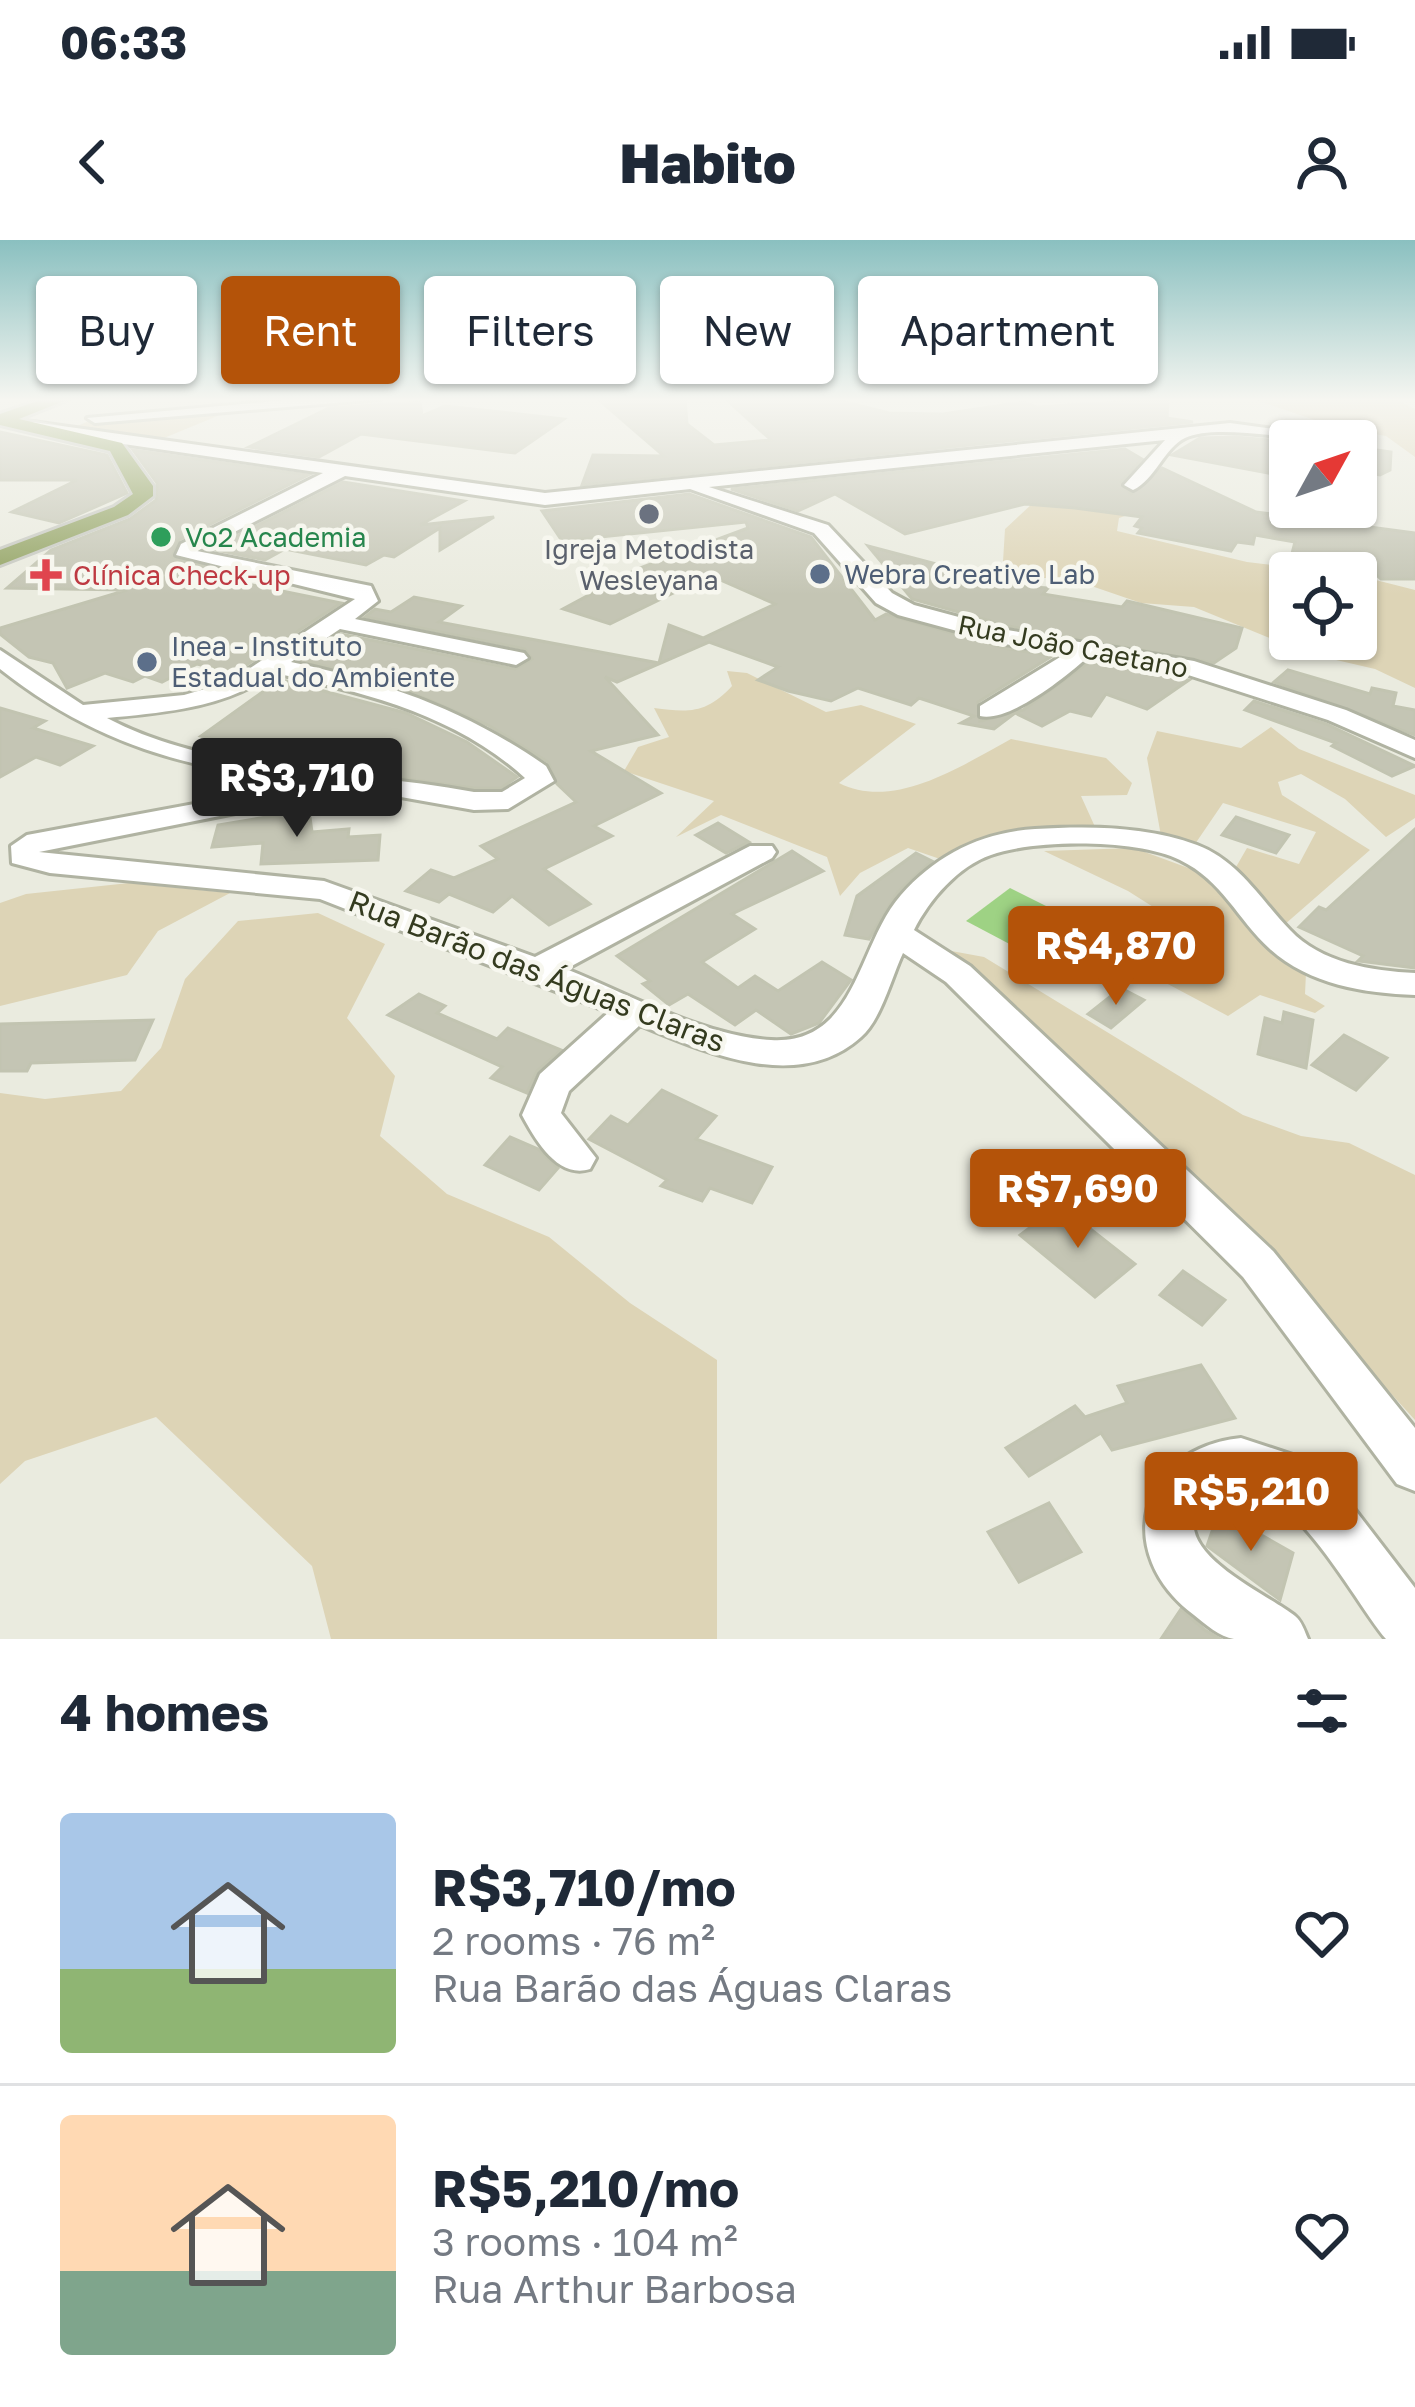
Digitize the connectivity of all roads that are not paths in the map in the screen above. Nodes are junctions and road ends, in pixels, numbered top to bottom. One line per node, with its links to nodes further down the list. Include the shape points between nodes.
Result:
1 (128, 464): 8 (main road, via 143,496 122,512)
2 (309, 464): 5 (street)
3 (892, 464): 7 (street)
4 (1152, 464): 6 (street)
5 (343, 470): 7 (street, via 544,499); 9 (street, via 185,551 196,560 368,594)
6 (1133, 485)
7 (686, 486): 10 (street, Rua João Caetano, via 821,529 884,598 906,610)
8 (0, 558)
9 (337, 622): 12 (street); 13 (street)
10 (1084, 649): 14 (street); 16 (street, Rua João Caetano, via 1230,679)
11 (0, 657): 15 (street)
12 (516, 658)
13 (274, 666): 15 (street, via 185,703); 17 (street, via 409,697 470,724 540,781 491,801)
14 (989, 711)
15 (79, 713): 17 (street, via 165,753)
16 (1415, 750)
17 (346, 784): 20 (street, Rua Barão das Águas Claras, via 38,841 22,857 324,890)
18 (761, 852): 20 (street)
19 (899, 934): 21 (street, Rua Barão das Águas Claras, via 912,902 981,848 1126,837 1162,842 1215,866 1281,941 1331,970 1361,982); 22 (street, Rua Barão das Águas Claras, via 849,1028 802,1051 739,1049); 24 (street, via 958,974 1258,1264)
20 (538, 969): 22 (street, Rua Barão das Águas Claras)
21 (1415, 984)
22 (635, 1009): 23 (street, via 553,1084 541,1115)
23 (576, 1158)
24 (1415, 1467)
25 (1415, 1630): 26 (street, via 1383,1598 1324,1507 1286,1476 1224,1460 1178,1493 1176,1553 1199,1585)
26 (1280, 1639)

